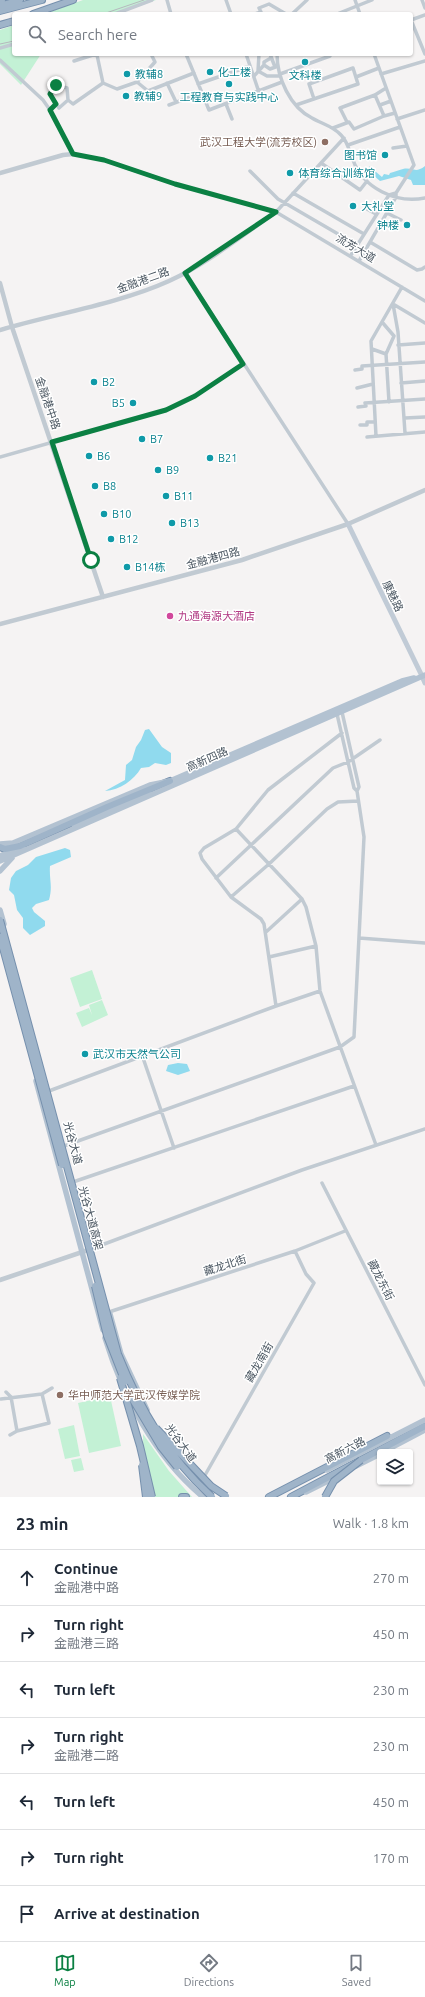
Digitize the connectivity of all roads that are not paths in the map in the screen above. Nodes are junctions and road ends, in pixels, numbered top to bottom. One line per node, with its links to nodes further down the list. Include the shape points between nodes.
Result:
1 (20, 0): 13 (highway)
2 (42, 0): 16 (highway)
3 (73, 0): 17 (highway)
4 (152, 0): 18 (street)
5 (167, 0): 19 (street)
6 (226, 0): 20 (street)
7 (305, 0): 23 (street)
8 (355, 0): 12 (street)
9 (372, 0): 12 (street)
10 (422, 0): 15 (street)
11 (264, 1): 14 (street)
12 (356, 5): 24 (street); 25 (street)
13 (0, 6)
14 (266, 6): 21 (street, via 259,8); 22 (street, via 269,4)
15 (425, 8)
16 (0, 11)
17 (39, 12)
18 (123, 12)
19 (170, 12)
20 (230, 12)
21 (261, 12)
22 (283, 12)
23 (294, 12)
24 (341, 12)
25 (359, 12)
26 (425, 15): 27 (street)
27 (413, 19)
28 (12, 21): 29 (highway)
29 (0, 25)
30 (413, 25): 33 (street)
31 (12, 45): 32 (street)
32 (0, 48)
33 (425, 54)
34 (93, 56): 45 (street)
35 (97, 56): 57 (street)
36 (153, 56): 58 (street, via 155,62)
37 (187, 56): 52 (street)
38 (247, 56): 48 (street)
39 (259, 56): 51 (street)
40 (277, 56): 49 (street)
41 (330, 56): 54 (street)
42 (375, 56): 50 (street)
43 (271, 58): 47 (street, via 264,62); 49 (street)
44 (0, 60): 76 (street, via 43,100)
45 (74, 61)
46 (425, 61): 53 (street)
47 (264, 65): 49 (street, via 270,69); 51 (street)
48 (250, 66): 55 (street); 61 (street)
49 (276, 66): 54 (street)
50 (379, 68): 53 (street); 56 (street)
51 (258, 71): 54 (street, via 268,76); 55 (street)
52 (194, 73): 60 (street); 61 (street)
53 (381, 74): 62 (street)
54 (280, 75): 59 (street)
55 (254, 76): 63 (street)
56 (356, 76): 66 (street, via 358,84); 66 (street, via 353,68 309,84)
57 (103, 82): 58 (street, via 117,89); 67 (street, via 73,104)
58 (137, 82): 60 (street, via 148,91)
59 (282, 82): 63 (street); 74 (street)
60 (167, 83): 70 (street)
61 (198, 84): 64 (street)
62 (386, 88): 65 (street); 68 (street)
63 (259, 91): 69 (street); 72 (street)
64 (201, 92): 70 (street); 72 (street, via 209,110)
65 (375, 95): 75 (street); 82 (street, via 340,108)
66 (314, 99): 74 (street)
67 (68, 100): 71 (street, via 59,108); 71 (street, via 67,88 56,85 50,94)
68 (391, 100): 75 (street); 78 (street)
69 (262, 101)
70 (176, 102): 73 (street)
71 (56, 104): 76 (street)
72 (226, 104): 80 (street)
73 (169, 105)
74 (296, 105): 84 (street, via 311,118)
75 (380, 106): 79 (street)
76 (50, 110): 89 (street)
77 (425, 110): 81 (street)
78 (395, 113): 79 (street); 81 (street)
79 (384, 116): 82 (street, via 354,129)
80 (232, 119)
81 (397, 119): 83 (street)
82 (347, 122): 84 (street)
83 (400, 127): 86 (street); 87 (street)
84 (333, 128): 85 (street)
85 (344, 138): 86 (street); 90 (street)
86 (348, 145): 93 (street, via 354,162)
87 (407, 146): 88 (street); 96 (street, via 414,165)
88 (393, 148)
89 (73, 154): 92 (street); 100 (street, 流芳大道, via 104,160 175,184)
90 (321, 163): 93 (street, via 360,190); 94 (street)
91 (250, 171): 98 (street, via 278,199)
92 (0, 173)
93 (367, 181): 95 (street)
94 (293, 193): 98 (street); 104 (street)
95 (388, 195): 96 (street); 102 (street)
96 (396, 195): 97 (street, via 410,200); 101 (street)
97 (425, 198)
98 (285, 202): 100 (street); 106 (street)
99 (368, 209): 102 (street)
100 (276, 212): 107 (street, 流芳大道); 110 (street, 金融港二路)
101 (387, 213): 103 (street); 105 (street)
102 (376, 214): 104 (street)
103 (401, 220)
104 (364, 234): 106 (street)
105 (370, 242): 108 (street); 109 (street, via 417,270)
106 (357, 246): 107 (street)
107 (350, 256): 108 (street, 流芳大道)
108 (360, 261): 112 (street, 流芳大道)
109 (425, 267)
110 (185, 273): 117 (street, 金融港二路, via 140,293); 126 (street)
111 (0, 283): 117 (street, 金融港中路)
112 (402, 287): 113 (street, 流芳大道); 114 (street)
113 (425, 301)
114 (392, 303): 115 (street); 116 (street); 120 (street, via 397,322)
115 (382, 322): 122 (street, via 371,341); 123 (street, via 394,336)
116 (425, 323)
117 (12, 327): 118 (street, 金融港二路); 147 (street, 金融港中路)
118 (0, 330)
119 (425, 343): 120 (street)
120 (398, 345): 125 (street)
121 (366, 347): 122 (street)
122 (371, 347): 123 (street); 128 (street)
123 (386, 354): 127 (street)
124 (425, 362): 125 (street)
125 (400, 363): 127 (street); 131 (street)
126 (243, 364): 147 (street, via 195,396 166,410); 150 (street)
127 (386, 364): 128 (street); 136 (street)
128 (372, 365): 129 (street); 132 (street)
129 (355, 370)
130 (425, 381): 131 (street)
131 (401, 383): 135 (street)
132 (373, 384): 133 (street); 137 (street)
133 (357, 388)
134 (425, 399): 135 (street)
135 (403, 401): 136 (street); 140 (street)
136 (389, 402): 137 (street)
137 (374, 403): 138 (street); 141 (street)
138 (358, 407)
139 (425, 417): 140 (street)
140 (405, 418): 144 (street)
141 (375, 422): 142 (street); 145 (street)
142 (360, 425)
143 (425, 432): 144 (street)
144 (405, 433): 145 (street)
145 (376, 436): 146 (street)
146 (367, 437)
147 (52, 442): 148 (street); 151 (street, 金融港中路)
148 (0, 457)
149 (425, 490): 150 (street, 金融港四路)
150 (348, 524): 151 (street, 金融港四路, via 242,560); 153 (main road, 康魅路)
151 (103, 597): 152 (street, 金融港四路)
152 (0, 624)
153 (424, 676): 154 (main road, 康魅路); 155 (main road, 高新四路); 160 (main road, 高新四路, via 402,681)
154 (425, 683)
155 (340, 713): 156 (street); 158 (street); 167 (main road, 高新四路)
156 (342, 733): 159 (street); 163 (street, via 268,790)
157 (380, 740): 158 (street)
158 (352, 759): 159 (street); 161 (street, via 359,787)
159 (348, 762): 161 (street); 165 (street, via 333,768)
160 (170, 781): 164 (main road, 高新四路, via 150,785 13,843); 166 (highway, via 20,846 5,849); 168 (main road, 高新四路, via 146,794)
161 (357, 791): 162 (street)
162 (358, 801): 170 (street, via 338,802 327,809); 179 (street, via 364,837)
163 (236, 829): 165 (street); 172 (street, via 200,853)
164 (0, 844)
165 (251, 845): 170 (street); 172 (street)
166 (0, 847)
167 (20, 852): 169 (main road, 高新四路); 171 (main road)
168 (0, 856)
169 (0, 861)
170 (269, 864): 173 (street); 174 (street)
171 (0, 871)
172 (216, 878): 173 (street)
173 (231, 898): 177 (street, via 261,919)
174 (302, 900): 177 (street); 182 (street)
175 (0, 910): 189 (main road, 光谷大道)
176 (0, 920): 212 (highway, 光谷大道高架, bridge, via 118,1354 128,1380)
177 (266, 932): 183 (street)
178 (0, 937): 203 (highway, 光谷大道高架, bridge)
179 (359, 938): 181 (street); 186 (street, via 354,1037)
180 (0, 943): 200 (main road, 光谷大道)
181 (425, 944)
182 (316, 946): 183 (street); 184 (street)
183 (269, 956): 185 (street)
184 (320, 991): 185 (street); 186 (street)
185 (276, 1006): 187 (street)
186 (340, 1047): 188 (street); 190 (street)
187 (142, 1055): 189 (street); 190 (street)
188 (354, 1086): 192 (street); 194 (street)
189 (49, 1091): 193 (main road, 光谷大道)
190 (160, 1111): 193 (street); 194 (street)
191 (425, 1129): 192 (street)
192 (376, 1145): 198 (street)
193 (64, 1146): 195 (main road, 光谷大道)
194 (174, 1148): 195 (street)
195 (73, 1182): 198 (main road, 光谷大道)
196 (322, 1183): 197 (street, 藏龙东街)
197 (345, 1231): 199 (street, 藏龙北街); 204 (street, 藏龙东街)
198 (91, 1249): 200 (street); 202 (main road, 光谷大道)
199 (296, 1251): 202 (street, 藏龙北街); 223 (street, 藏龙南街, via 306,1274 314,1283)
200 (81, 1252): 201 (street); 230 (main road, 光谷大道, via 111,1359 122,1383 158,1448 170,1464)
201 (0, 1280)
202 (109, 1312): 223 (main road, 光谷大道, via 122,1354 148,1412 175,1455)
203 (112, 1351): 219 (highway, bridge); 231 (highway, 光谷大道高架, bridge, via 137,1408 161,1447)
204 (425, 1386)
205 (52, 1388): 207 (street)
206 (6, 1392): 208 (street)
207 (42, 1394): 208 (street); 211 (street)
208 (11, 1397): 209 (street); 216 (street)
209 (2, 1399)
210 (425, 1420): 225 (main road, 高新六路)
211 (49, 1423): 214 (street); 216 (street)
212 (151, 1423): 232 (highway, 光谷大道高架, bridge, via 186,1471); 233 (highway, bridge, via 178,1448 211,1486)
213 (425, 1426): 222 (highway)
214 (53, 1428)
215 (425, 1430): 220 (main road)
216 (17, 1431): 217 (street)
217 (10, 1435)
218 (386, 1436): 224 (highway)
219 (140, 1446): 226 (highway, bridge); 227 (highway, bridge)
220 (389, 1449)
221 (377, 1456): 237 (main road, 高新六路)
222 (361, 1460): 236 (highway, bridge); 238 (highway, bridge, via 334,1481)
223 (200, 1484): 232 (main road, 光谷大道)
224 (295, 1484): 234 (highway); 235 (highway)
225 (275, 1496)
226 (146, 1497)
227 (152, 1497)
228 (182, 1497): 229 (highway)
229 (186, 1497)
230 (204, 1497)
231 (207, 1497)
232 (213, 1497)
233 (230, 1497)
234 (262, 1497)
235 (269, 1497)
236 (291, 1497)
237 (297, 1497)
238 (325, 1497)

